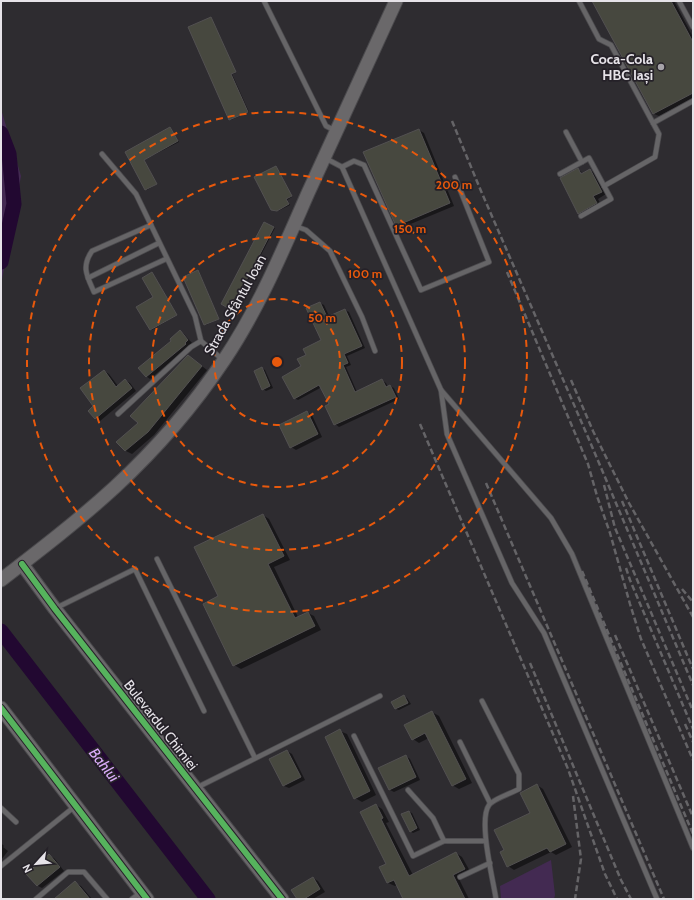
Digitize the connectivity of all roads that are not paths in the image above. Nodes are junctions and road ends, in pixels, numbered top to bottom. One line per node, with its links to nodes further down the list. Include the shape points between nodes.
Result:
1 (264, 1): 8 (lane, via 326,126)
2 (396, 1): 8 (main road, Strada Sfântul Ioan)
3 (579, 1): 7 (lane, via 599,39 611,46)
4 (679, 1): 5 (lane)
5 (693, 27)
6 (693, 101): 7 (lane)
7 (653, 123): 16 (lane, via 660,134 655,157)
8 (336, 130): 11 (main road, Strada Sfântul Ioan)
9 (566, 132): 12 (lane)
10 (102, 154): 18 (lane, via 136,194)
11 (324, 157): 13 (lane); 19 (main road, Strada Sfântul Ioan)
12 (582, 162): 14 (lane); 16 (lane, via 589,158)
13 (342, 167): 15 (lane, via 354,161 364,165 421,290 489,262); 26 (lane)
14 (560, 174)
15 (455, 177)
16 (604, 186): 17 (lane, via 611,199)
17 (581, 216)
18 (151, 225): 20 (lane); 22 (lane, via 92,251 86,259)
19 (294, 226): 24 (lane, via 306,230 330,251 362,317); 25 (main road, Strada Sfântul Ioan, via 269,280)
20 (159, 243): 21 (lane); 22 (lane)
21 (166, 259): 22 (lane, via 94,292); 23 (lane, via 195,316)
22 (88, 278)
23 (201, 341): 25 (lane); 27 (lane, via 190,347)
24 (375, 351)
25 (224, 361): 29 (main road, Strada Sfântul Ioan, via 187,410 138,464 78,520)
26 (441, 390): 47 (lane, via 551,518 572,554); 56 (lane, via 447,434 512,583 544,634)
27 (118, 414)
28 (157, 559): 38 (lane)
29 (22, 564): 30 (main road, Strada Sfântul Ioan); 31 (main road, Bulevardul Chimiei)
30 (1, 580)
31 (55, 609): 35 (lane, via 134,569); 39 (main road, Bulevardul Chimiei)
32 (380, 696): 38 (lane)
33 (482, 701): 41 (lane, via 519,774 519,789)
34 (1, 708): 42 (main road)
35 (204, 711)
36 (354, 736): 45 (lane, via 413,856)
37 (460, 742): 41 (lane)
38 (255, 758): 39 (lane)
39 (196, 789): 54 (main road, Bulevardul Chimiei)
40 (408, 790): 45 (lane, via 434,818)
41 (490, 803): 46 (lane, via 485,812)
42 (75, 806): 49 (lane); 51 (main road)
43 (1, 808): 44 (lane)
44 (16, 822)
45 (444, 841): 46 (lane)
46 (486, 841): 48 (lane)
47 (693, 848)
48 (490, 863): 50 (lane); 55 (lane)
49 (1, 866)
50 (460, 877)
51 (140, 897)
52 (36, 899): 53 (lane, via 68,872 84,872)
53 (107, 899)
54 (282, 899)
55 (496, 899)
56 (657, 899)

